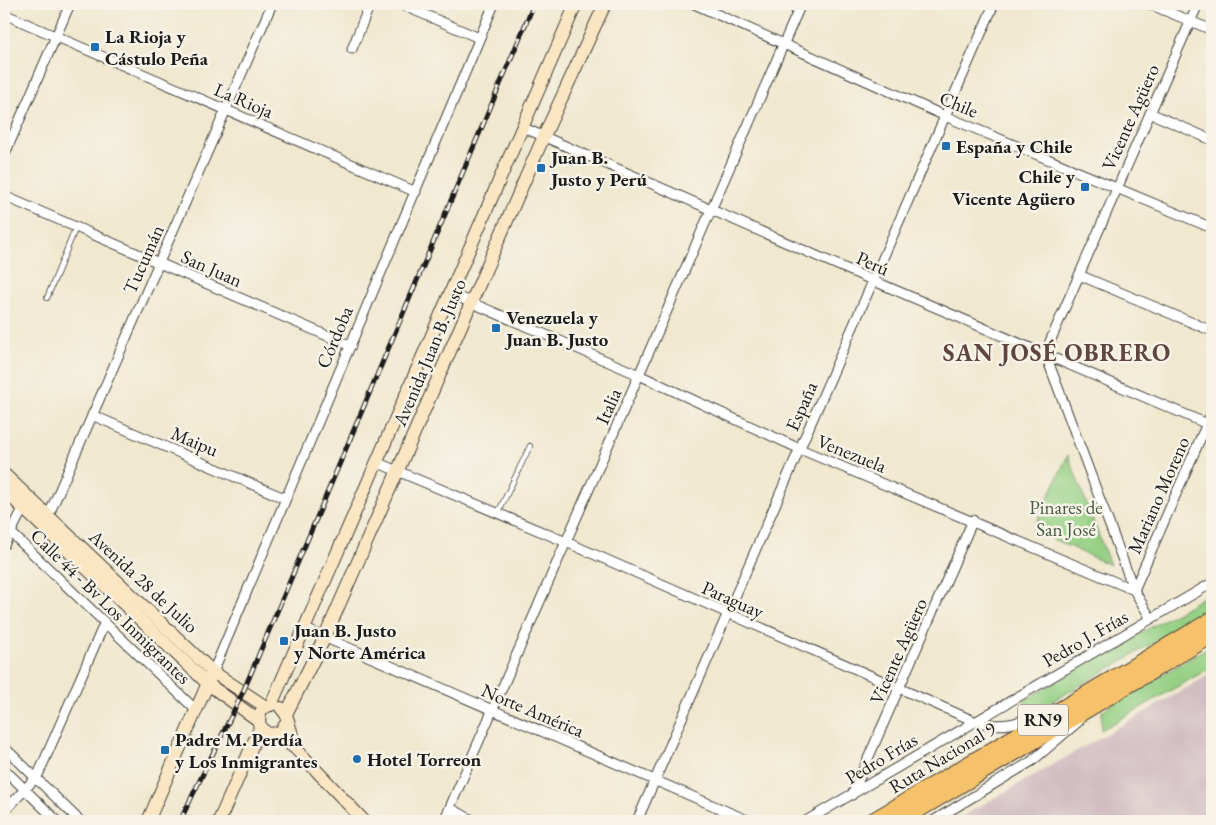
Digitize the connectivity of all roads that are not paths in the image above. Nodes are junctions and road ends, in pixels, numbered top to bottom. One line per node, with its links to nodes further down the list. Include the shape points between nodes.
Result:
1 (70, 4): 16 (street)
2 (272, 4): 20 (street, Tucumán)
3 (370, 4): 19 (street)
4 (400, 4): 17 (street)
5 (494, 4): 17 (street, Córdoba)
6 (576, 4): 23 (main road, Avenida Juan B. Justo)
7 (605, 4): 24 (main road, Avenida Juan B. Justo)
8 (694, 4): 18 (street, Chile)
9 (801, 4): 18 (street, Italia)
10 (994, 4): 22 (street, España)
11 (1149, 4): 14 (street)
12 (1198, 4): 14 (street, Vicente Agüero)
13 (4, 14): 16 (street, La Rioja)
14 (1190, 21): 15 (street); 21 (street, Vicente Agüero)
15 (1212, 30)
16 (56, 37): 20 (street, La Rioja); 26 (street)
17 (479, 38): 28 (street, Córdoba)
18 (784, 43): 22 (street, Chile); 30 (street, Italia)
19 (352, 49)
20 (226, 110): 28 (street, La Rioja); 33 (street, Tucumán)
21 (1150, 113): 25 (street); 27 (street, Vicente Agüero)
22 (945, 116): 27 (street, Chile); 35 (street, España)
23 (522, 127): 24 (street, Perú); 36 (main road, Avenida Juan B. Justo)
24 (544, 136): 30 (street, Perú); 38 (main road, Avenida Juan B. Justo)
25 (1212, 140)
26 (4, 156)
27 (1117, 187): 32 (street, Chile); 34 (street, Vicente Agüero)
28 (416, 192): 40 (street, Córdoba)
29 (4, 196): 31 (street, San Juan)
30 (712, 209): 35 (street, Perú); 42 (street, Italia)
31 (76, 226): 33 (street, San Juan); 37 (lane)
32 (1212, 228)
33 (159, 262): 40 (street, San Juan); 44 (street, Tucumán)
34 (1079, 275): 39 (street); 41 (street, Vicente Agüero)
35 (874, 281): 41 (street, Perú); 47 (street, España)
36 (449, 293): 38 (street, Venezuela); 48 (main road, Avenida Juan B. Justo)
37 (47, 298)
38 (471, 303): 42 (street, Venezuela); 49 (main road, Avenida Juan B. Justo)
39 (1212, 331)
40 (351, 346): 52 (street, Córdoba)
41 (1045, 353): 45 (street, Perú); 61 (street)
42 (639, 375): 47 (street, Venezuela); 58 (street, Italia)
43 (1212, 412): 45 (street, Mariano Moreno)
44 (92, 415): 52 (street, Maipu); 56 (street, Tucumán)
45 (1210, 425): 61 (street, Mariano Moreno)
46 (530, 446): 54 (lane)
47 (800, 449): 55 (street, Venezuela); 62 (street, España)
48 (376, 462): 49 (street, Paraguay); 66 (main road, Avenida Juan B. Justo)
49 (399, 470): 54 (street, Paraguay); 68 (main road, Avenida Juan B. Justo)
50 (4, 474): 56 (main road, Avenida 28 de Julio)
51 (4, 490): 53 (main road, Avenida 28 de Julio)
52 (284, 498): 69 (street, Córdoba)
53 (23, 509): 56 (main road, Avenida 28 de Julio); 57 (street)
54 (498, 513): 58 (street, Paraguay)
55 (973, 520): 61 (street, Venezuela); 71 (street, Vicente Agüero)
56 (45, 522): 69 (main road, Avenida 28 de Julio); 70 (main road, Avenida 28 de Julio)
57 (7, 529): 59 (street); 65 (street, Calle 44 - Bv Los Inmigrantes)
58 (566, 542): 62 (street, Paraguay); 76 (street, Italia)
59 (4, 545)
60 (1212, 584): 63 (street, Pedro J. Frías)
61 (1134, 590): 63 (street)
62 (727, 614): 71 (street, Paraguay); 84 (street, España)
63 (1151, 619): 78 (street, Pedro J. Frías)
64 (1212, 620): 72 (highway, Ruta Nacional 9 / RN9)
65 (105, 622): 75 (street, Calle 44 - Bv Los Inmigrantes); 83 (street)
66 (303, 628): 68 (street, Norte América); 74 (main road, Avenida Juan B. Justo)
67 (1212, 635): 73 (highway, Ruta Nacional 9 / RN9)
68 (325, 637): 76 (street, Norte América); 77 (main road, Avenida Juan B. Justo)
69 (213, 672): 70 (main road, Córdoba); 74 (main road, Avenida 28 de Julio)
70 (208, 684): 75 (main road, Córdoba); 79 (main road, Avenida 28 de Julio)
71 (899, 688): 78 (street, Paraguay); 86 (street, Vicente Agüero)
72 (1081, 697): 78 (street, Paraguay, via 1018,723 991,726); 100 (highway, Ruta Nacional 9 / RN9)
73 (1105, 700): 101 (highway, Ruta Nacional 9 / RN9); 102 (street, via 1032,761)
74 (269, 706): 77 (main road, via 280,707); 79 (main road, via 260,712)
75 (196, 710): 91 (main road, Córdoba)
76 (492, 710): 84 (street, Norte América); 87 (street, Italia)
77 (287, 718): 79 (main road, via 284,730); 81 (main road)
78 (974, 721): 86 (street, Pedro Frías)
79 (265, 729): 81 (main road, Avenida 28 de Julio); 92 (main road); 93 (main road)
80 (4, 747): 83 (street)
81 (296, 750): 94 (main road, Avenida 28 de Julio)
82 (4, 769): 85 (street)
83 (36, 778): 85 (street); 90 (street)
84 (655, 780): 97 (street, España); 98 (street, Norte América)
85 (26, 790): 88 (street); 89 (street)
86 (852, 795): 99 (street, Pedro Frías)
87 (450, 808): 95 (street, Italia); 96 (street)
88 (4, 812)
89 (57, 821)
90 (80, 821)
91 (148, 821)
92 (219, 821)
93 (228, 821)
94 (364, 821)
95 (444, 821)
96 (474, 821)
97 (637, 821)
98 (749, 821)
99 (806, 821)
100 (873, 821)
101 (899, 821)
102 (933, 821)

